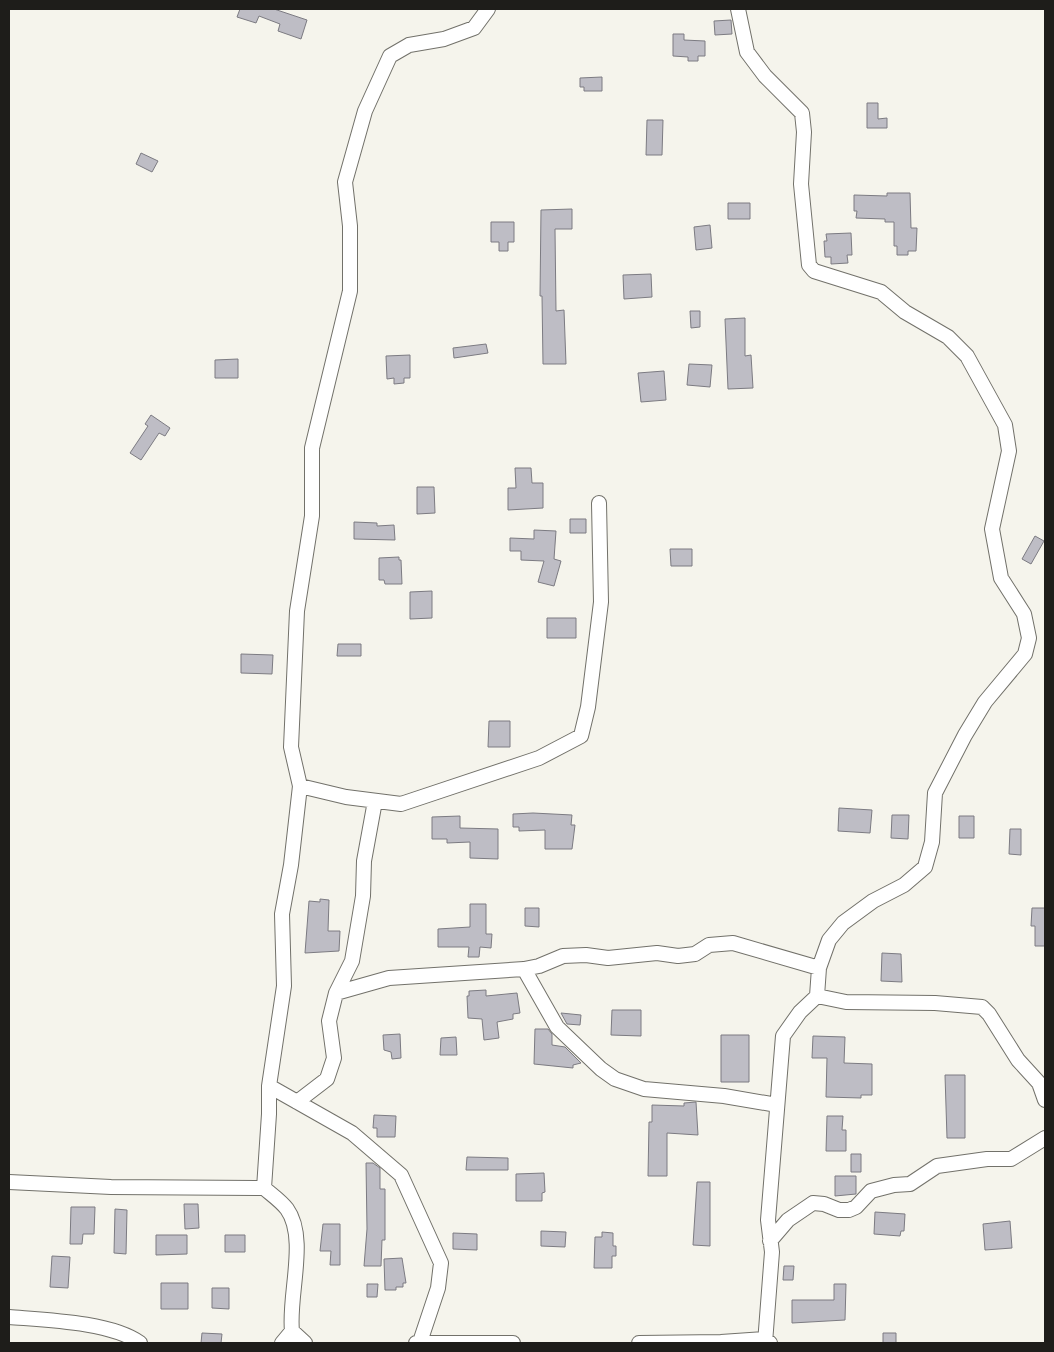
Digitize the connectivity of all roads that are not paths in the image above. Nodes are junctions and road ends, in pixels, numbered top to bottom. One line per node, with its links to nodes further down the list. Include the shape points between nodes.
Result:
1 (488, 9): 4 (street, via 474,28 444,39 409,45 390,56 365,111 345,182 350,226 350,291 312,448 312,516 297,611 291,747)
2 (738, 9): 6 (street, via 748,52 765,76 802,113 801,184 809,264 814,271 881,292 905,312 948,337 967,356 1005,425 1009,451 992,530 1001,578 1024,614 1029,638 1025,654 985,702 935,794 932,842 925,867 904,885 873,901 843,923 829,940)
3 (599, 503): 5 (street, via 601,602 588,707 581,736 539,758 401,804)
4 (300, 786): 5 (street); 10 (street, via 282,914 284,986)
5 (375, 801): 8 (street, via 352,961)
6 (819, 968): 7 (street, via 733,943 709,945 695,954 678,956 657,953 608,958 563,956); 9 (street)
7 (524, 969): 8 (street, via 389,978); 13 (street, via 557,1027 601,1070 615,1079 644,1089 724,1096)
8 (336, 993): 12 (street, via 329,1021 334,1058 327,1079)
9 (817, 996): 11 (street, via 846,1002 982,1007 1018,1060 1039,1082); 13 (street, via 800,1012 783,1036)
10 (269, 1086): 12 (street); 16 (street)
11 (1045, 1100)
12 (297, 1102): 20 (street, via 352,1133 401,1175 442,1263 438,1288)
13 (777, 1105): 17 (street, via 768,1220)
14 (1045, 1138): 17 (street, via 1011,1159 937,1166 910,1184 871,1191 849,1210 813,1203 788,1220)
15 (9, 1182): 16 (street, via 111,1187)
16 (264, 1188): 19 (street, via 288,1210 296,1228 290,1316)
17 (770, 1241): 21 (street)
18 (9, 1317): 22 (street, via 94,1327 130,1336)
19 (292, 1331): 23 (street); 24 (street)
20 (418, 1342): 25 (street)
21 (767, 1342): 26 (street)
22 (140, 1343)
23 (282, 1343)
24 (305, 1343)
25 (514, 1343)
26 (639, 1343)

